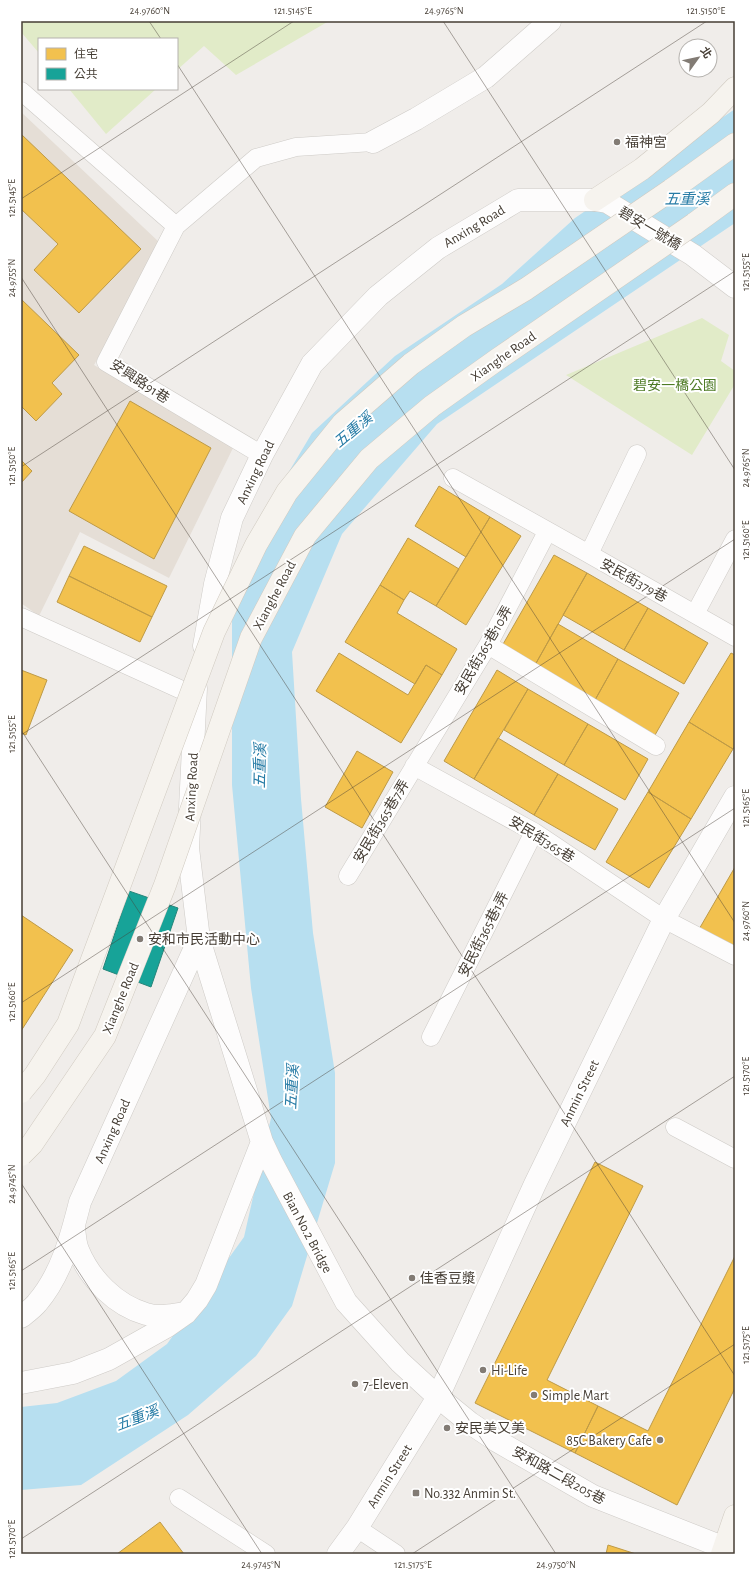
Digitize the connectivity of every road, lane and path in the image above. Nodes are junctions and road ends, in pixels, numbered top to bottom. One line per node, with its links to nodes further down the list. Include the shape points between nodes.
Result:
1 (550, 21): 4 (street, via 486,77)
2 (735, 88): 7 (main road, via 711,113)
3 (21, 91): 8 (lane)
4 (373, 142): 8 (lane, 安興路91巷, via 296,147 256,158)
5 (735, 144): 30 (main road, bridge, via 682,183 545,276 464,326 411,364 343,423 287,492 256,545 214,632 68,1024)
6 (735, 194): 33 (main road, Xianghe Road, bridge, via 432,406 369,459 305,536 252,638 165,885 105,1036 32,1144)
7 (601, 201): 9 (street, 碧安一號橋, bridge, via 693,255); 11 (street, Anxing Road, via 518,200 438,248 378,296 312,364)
8 (176, 226): 11 (lane, 安興路91巷, via 106,362)
9 (735, 287)
10 (637, 454): 15 (lane, 安民街379巷)
11 (262, 455): 20 (street, Anxing Road, via 232,518 215,584)
12 (454, 478): 13 (lane)
13 (547, 532): 15 (lane); 19 (lane, 安民街365巷10弄)
14 (735, 539): 16 (lane)
15 (589, 554): 16 (lane, 安民街379巷)
16 (695, 614): 18 (lane, 安民街379巷)
17 (21, 617): 20 (lane)
18 (735, 637)
19 (488, 645): 21 (lane); 22 (lane, 安民街365巷10弄)
20 (195, 696): 27 (street, Anxing Road, via 188,848)
21 (656, 746)
22 (414, 766): 24 (lane, 安民街365巷); 25 (lane, 安民街365巷7弄)
23 (735, 797): 26 (street, Anmin Street)
24 (534, 832): 26 (lane, 安民街365巷); 29 (lane, 安民街365巷1弄)
25 (348, 876)
26 (664, 919): 28 (lane, 安民街365巷); 40 (street, Anmin Street, via 535,1184)
27 (199, 939): 32 (street, Anxing Road); 36 (street, Anxing Road, via 80,1202)
28 (735, 956)
29 (431, 1037)
30 (21, 1092)
31 (675, 1127): 34 (lane)
32 (262, 1142): 35 (street, Anxing Road); 37 (street, via 206,1285 198,1300)
33 (21, 1155)
34 (735, 1159)
35 (271, 1161): 40 (street, Bian No.2 Bridge, via 346,1302 400,1362)
36 (74, 1228): 37 (street, via 77,1249 90,1273 111,1295 126,1306 146,1314 164,1316); 38 (street, Anxing Road, via 51,1285 36,1304)
37 (186, 1313): 39 (street, via 109,1359 73,1373)
38 (21, 1317)
39 (21, 1383)
40 (438, 1397): 43 (street, Anmin Street); 44 (street, 安和路二段205巷, via 497,1441 593,1496)
41 (179, 1498): 45 (lane)
42 (735, 1516): 44 (main road)
43 (357, 1528): 46 (street, Anmin Street); 47 (lane)
44 (727, 1551)
45 (266, 1554)
46 (338, 1554)
47 (396, 1554)

